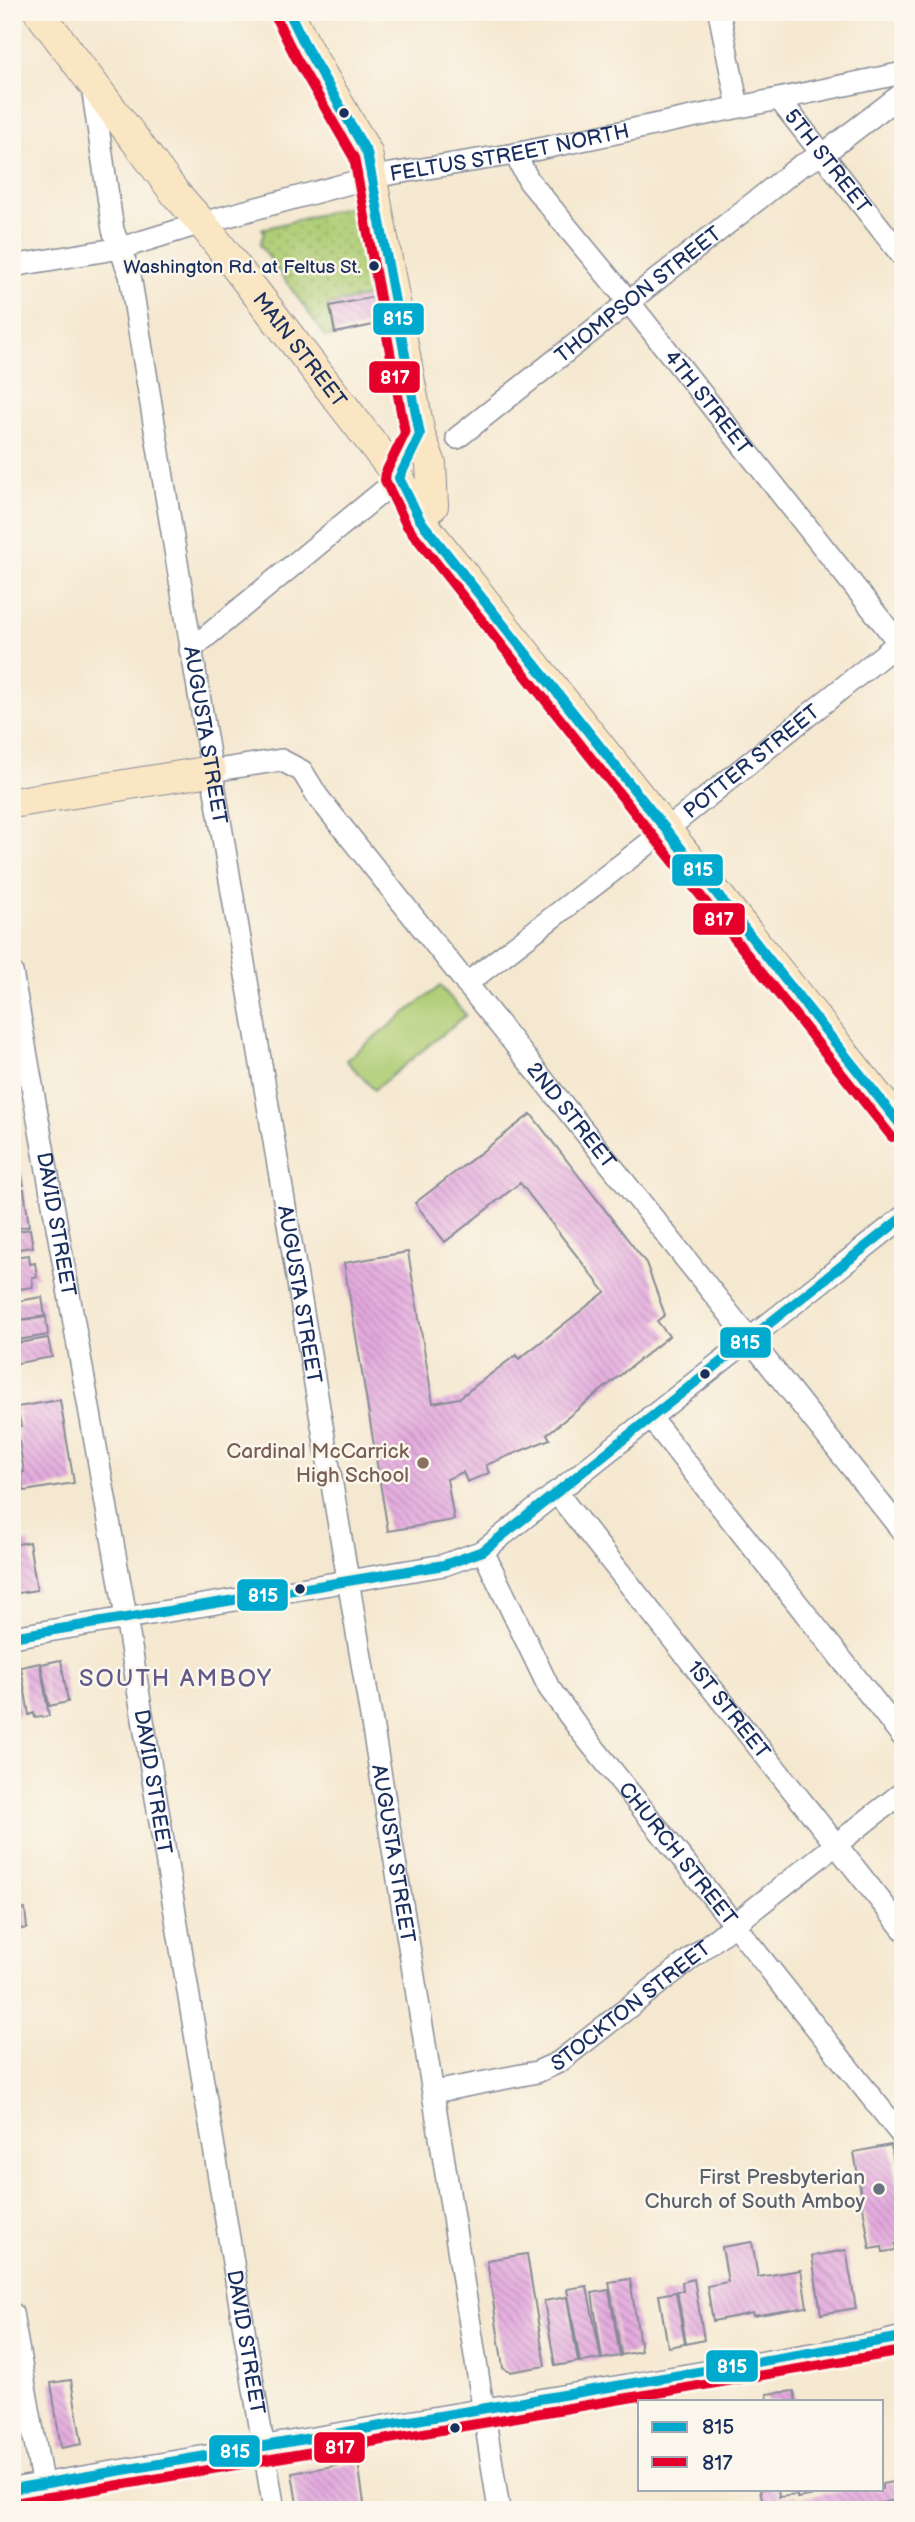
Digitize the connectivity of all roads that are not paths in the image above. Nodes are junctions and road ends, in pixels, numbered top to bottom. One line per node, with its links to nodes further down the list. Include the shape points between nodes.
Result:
1 (39, 12): 6 (main road, MAIN STREET)
2 (62, 12): 13 (main road, MAIN STREET, via 190,180)
3 (289, 12): 12 (main road, via 367,153)
4 (719, 12): 9 (street)
5 (903, 73): 8 (street, FELTUS STREET NORTH)
6 (91, 79): 13 (main road, MAIN STREET); 14 (street, AUGUSTA STREET, via 113,230)
7 (903, 93): 11 (street, THOMPSON STREET)
8 (779, 99): 9 (street, FELTUS STREET NORTH); 11 (street, 5TH STREET)
9 (738, 107): 10 (street, FELTUS STREET NORTH)
10 (515, 154): 12 (street, FELTUS STREET NORTH); 17 (street, 4TH STREET, via 529,181)
11 (822, 155): 15 (street, 5TH STREET); 17 (street, THOMPSON STREET, via 800,166)
12 (372, 177): 13 (street, FELTUS STREET NORTH); 18 (main road)
13 (202, 223): 14 (street, FELTUS STREET NORTH); 20 (main road, MAIN STREET)
14 (121, 248): 16 (street, FELTUS STREET NORTH); 23 (street, AUGUSTA STREET, via 129,268)
15 (903, 257)
16 (12, 266)
17 (629, 302): 19 (street, THOMPSON STREET); 22 (street, 4TH STREET)
18 (420, 435): 20 (main road); 21 (main road, via 431,464)
19 (457, 438)
20 (399, 478): 21 (main road, MAIN STREET); 23 (street); 26 (main road, MAIN STREET, via 420,520)
21 (433, 506): 26 (main road, MAIN STREET)
22 (901, 643): 26 (street, POTTER STREET)
23 (190, 650): 24 (street, AUGUSTA STREET)
24 (211, 771): 25 (main road); 28 (street, 2ND STREET, via 281,760 302,771); 37 (street, AUGUSTA STREET)
25 (12, 803)
26 (673, 824): 28 (street, POTTER STREET); 29 (main road, MAIN STREET); 30 (main road, MAIN STREET)
27 (12, 972): 38 (street, DAVID STREET)
28 (466, 984): 32 (street, 2ND STREET)
29 (903, 1100)
30 (903, 1128)
31 (903, 1217): 32 (street)
32 (749, 1339): 33 (street); 35 (street, 2ND STREET)
33 (650, 1417): 34 (street); 40 (street)
34 (556, 1492): 36 (street); 42 (street, 1ST STREET)
35 (903, 1532)
36 (483, 1551): 37 (street, via 444,1565); 43 (street, CHURCH STREET, via 549,1688)
37 (348, 1581): 38 (street); 45 (street, AUGUSTA STREET)
38 (126, 1617): 39 (street); 50 (street, DAVID STREET)
39 (12, 1637)
40 (903, 1737)
41 (903, 1792): 42 (street, STOCKTON STREET)
42 (835, 1843): 43 (street, STOCKTON STREET); 44 (street, 1ST STREET)
43 (734, 1925): 45 (street, STOCKTON STREET, via 559,2062 537,2072); 46 (street, CHURCH STREET)
44 (903, 1929)
45 (434, 2092): 49 (street, AUGUSTA STREET)
46 (903, 2137)
47 (12, 2314): 51 (street)
48 (903, 2337): 49 (street)
49 (485, 2410): 50 (street); 55 (street, AUGUSTA STREET)
50 (264, 2446): 51 (street); 54 (street, DAVID STREET)
51 (41, 2484): 52 (street); 53 (street)
52 (12, 2489)
53 (47, 2510)
54 (274, 2510)
55 (499, 2510)

